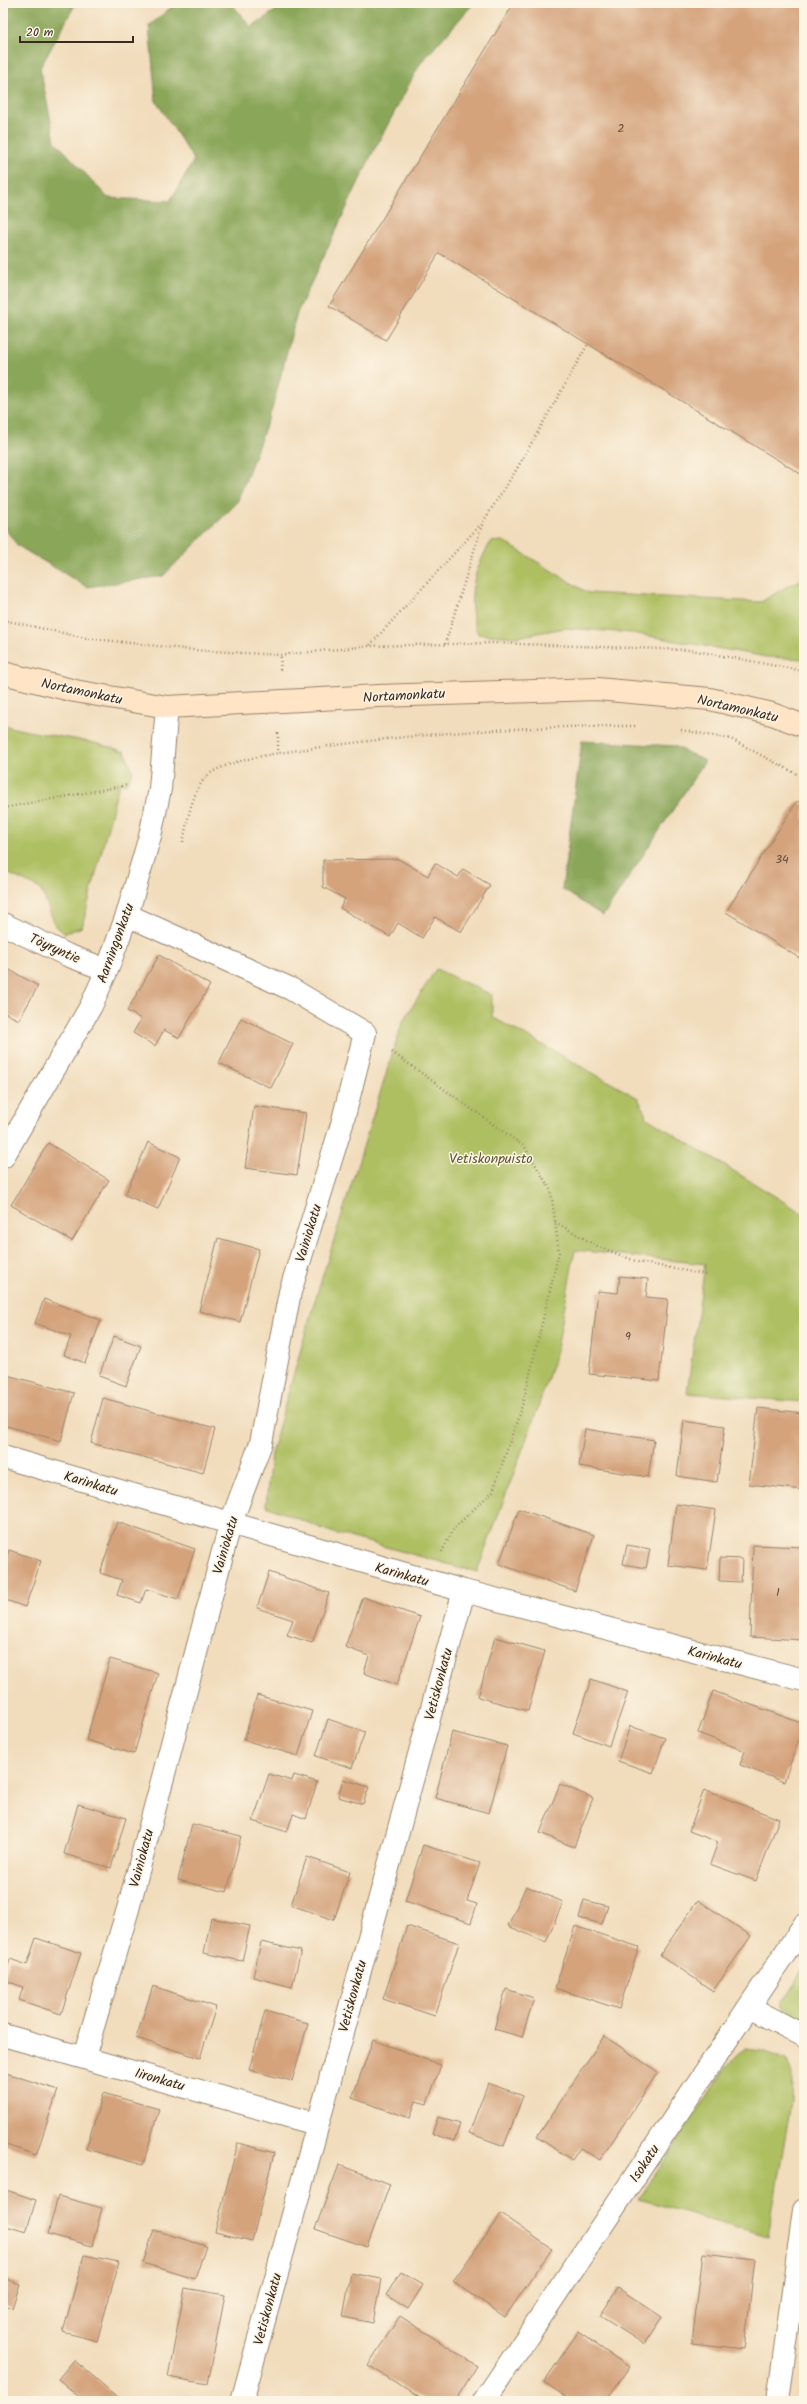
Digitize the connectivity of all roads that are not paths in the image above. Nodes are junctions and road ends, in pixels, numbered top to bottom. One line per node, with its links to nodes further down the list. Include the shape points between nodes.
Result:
1 (3, 673): 2 (main road, Nortamonkatu, via 75,691)
2 (167, 707): 3 (main road, Nortamonkatu, via 378,696 598,689 710,699 772,714); 4 (street, Aarningonkatu, via 160,789 150,836)
3 (804, 726)
4 (127, 915): 6 (street, Aarningonkatu); 9 (street, Vainiokatu, via 291,989 365,1033 342,1124 290,1292 261,1443)
5 (3, 924): 6 (street, Töyryntie, via 67,955)
6 (107, 970): 7 (street, Aarningonkatu, via 91,1006)
7 (3, 1157)
8 (3, 1457): 9 (street, Karinkatu)
9 (230, 1525): 10 (street, Karinkatu); 16 (street, Vainiokatu, via 128,1909)
10 (464, 1591): 11 (street, Karinkatu); 17 (street, Vetiskonkatu)
11 (804, 1680)
12 (804, 1925): 13 (street, Isokatu)
13 (749, 2007): 15 (street); 20 (street, Isokatu)
14 (3, 2035): 16 (street, Iironkatu)
15 (804, 2036)
16 (84, 2057): 17 (street, Iironkatu)
17 (316, 2124): 19 (street, Vetiskonkatu)
18 (804, 2210): 21 (street)
19 (242, 2401)
20 (484, 2401)
21 (778, 2401)

